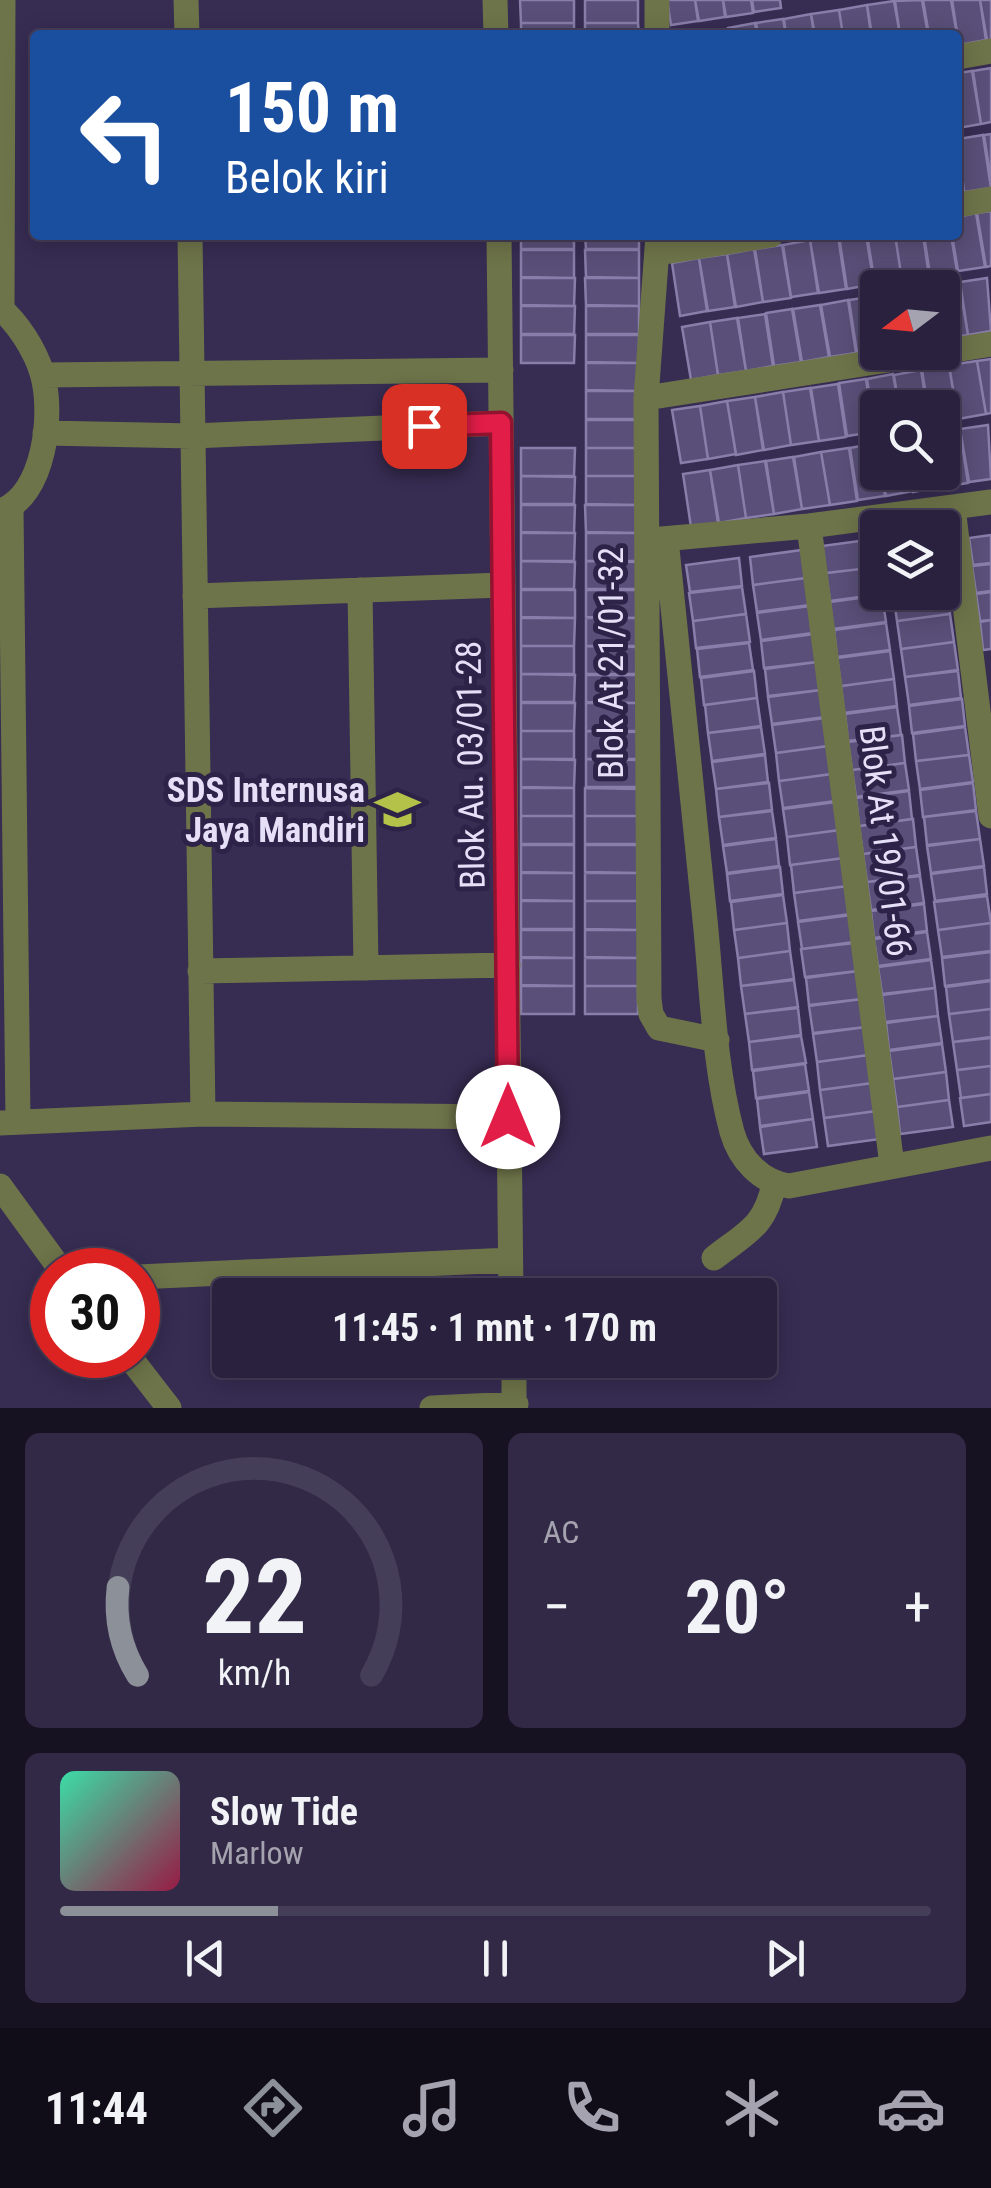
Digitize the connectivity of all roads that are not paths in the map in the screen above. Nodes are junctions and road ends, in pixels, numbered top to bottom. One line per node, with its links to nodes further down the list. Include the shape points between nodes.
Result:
1 (3, 0): 16 (street)
2 (186, 0): 5 (street)
3 (495, 0): 6 (street)
4 (657, 0): 7 (street)
5 (187, 30)
6 (496, 30)
7 (657, 30)
8 (991, 51): 9 (street)
9 (962, 55)
10 (991, 200): 11 (street)
11 (962, 204)
12 (190, 240): 21 (street)
13 (499, 240): 20 (street, Blok Au. 03/01-28)
14 (708, 240): 15 (street)
15 (658, 244): 23 (street, Blok At 21/01-32)
16 (1, 308): 22 (street)
17 (991, 344): 18 (street)
18 (960, 349)
19 (860, 365): 23 (street)
20 (501, 370): 21 (street); 24 (street, Blok Au. 03/01-28)
21 (192, 374): 22 (street); 26 (street)
22 (43, 376): 25 (street)
23 (646, 398): 31 (street, Blok At 21/01-32)
24 (501, 423): 26 (street); 32 (street, Blok Au. 03/01-28)
25 (45, 433): 26 (street); 29 (street, via 27,493)
26 (193, 436): 34 (street)
27 (991, 502): 28 (street)
28 (952, 508): 30 (street); 35 (street)
29 (5, 510): 42 (street)
30 (809, 526): 31 (street); 44 (street, Blok At 19/01-66)
31 (656, 540): 39 (street); 39 (street, Blok At 21/01-32, via 651,1014 665,1032)
32 (503, 585): 33 (street); 36 (street, Blok Au. 03/01-28)
33 (360, 590): 34 (street); 37 (street)
34 (195, 596): 38 (street)
35 (991, 816)
36 (508, 965): 37 (street); 41 (street, Blok Au. 03/01-28)
37 (366, 968): 38 (street)
38 (200, 971): 40 (street)
39 (717, 1040): 45 (street, via 733,1134 752,1167)
40 (203, 1114): 41 (street); 42 (street)
41 (508, 1117): 49 (street, Blok Au. 03/01-28)
42 (9, 1122)
43 (991, 1148): 44 (street)
44 (892, 1164): 45 (street)
45 (774, 1184): 48 (street, via 769,1210)
46 (0, 1186): 47 (street)
47 (45, 1248)
48 (714, 1258)
49 (510, 1260): 50 (street); 51 (street, Blok Au. 03/01-28)
50 (160, 1276)
51 (511, 1278)
52 (146, 1378): 55 (street)
53 (514, 1378): 54 (street)
54 (515, 1406): 56 (street)
55 (169, 1408)
56 (432, 1408)

